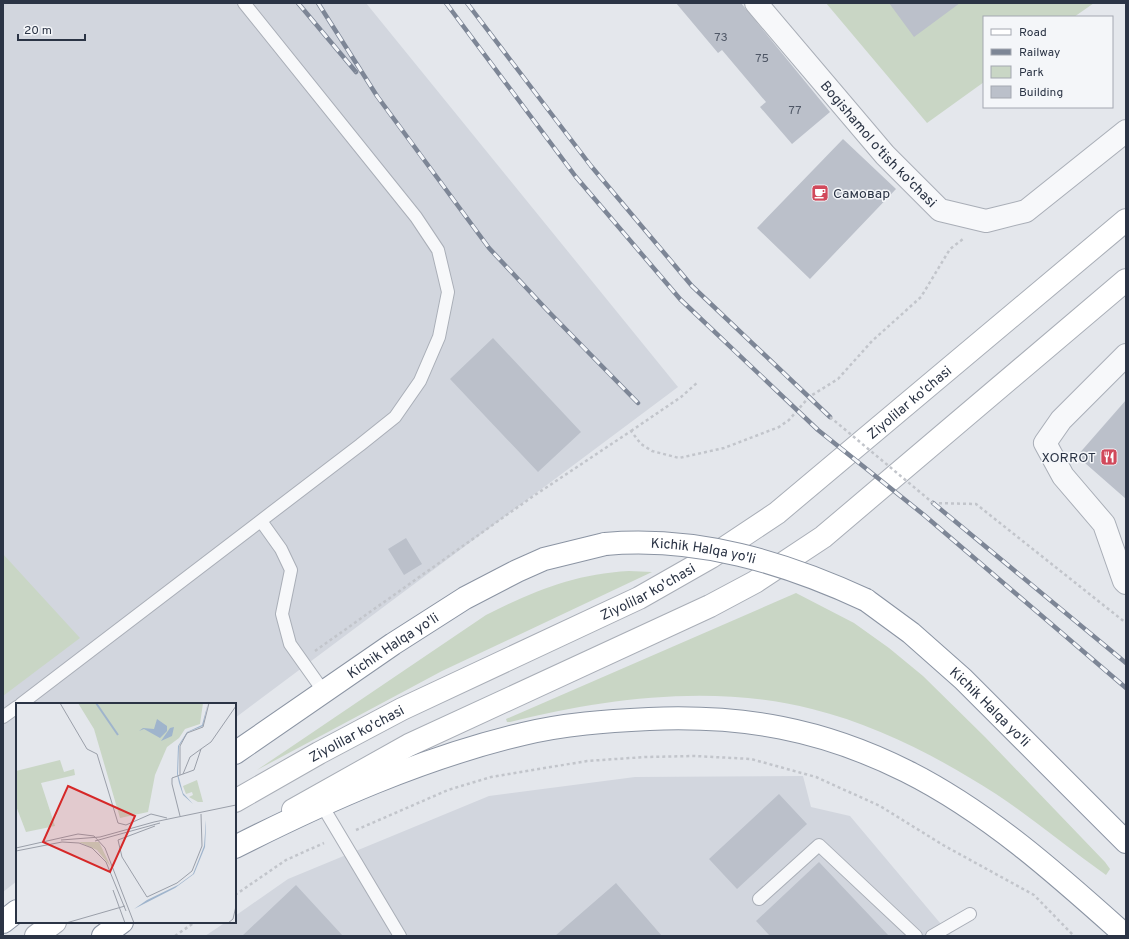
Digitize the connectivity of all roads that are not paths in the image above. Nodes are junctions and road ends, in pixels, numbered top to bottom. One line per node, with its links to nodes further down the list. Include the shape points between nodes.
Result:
1 (244, 3): 7 (lane, via 416,217 438,250 448,292 439,337 420,381 395,417)
2 (756, 3): 3 (street, Bogishamol o'tish ko'chasi, via 885,156 940,210 986,221 1026,211)
3 (1126, 131)
4 (1126, 220): 14 (main road, Ziyolilar ko'chasi, via 777,513 744,536 640,598 402,709)
5 (1126, 280): 15 (main road, via 823,537 789,560 710,606 409,745)
6 (1126, 355): 8 (street, via 1061,420 1045,443 1063,476 1104,524)
7 (261, 521): 9 (lane, via 291,570 282,614 290,644); 10 (lane)
8 (1126, 583)
9 (324, 692): 13 (main road, Kichik Halqa yo'li); 16 (main road, Kichik Halqa yo'li, bridge, via 441,613 490,584 544,559 605,544 687,544 740,554 809,575 866,600 911,633 963,679)
10 (21, 703)
11 (16, 708): 12 (lane)
12 (3, 717)
13 (236, 752)
14 (236, 800)
15 (319, 801): 17 (main road); 26 (lane); 29 (main road, via 447,756 524,734 594,722 628,720 694,718 749,722 803,732 840,744 906,771 934,786 1009,837)
16 (1126, 842)
17 (236, 845)
18 (759, 899): 27 (lane, via 819,845)
19 (16, 911): 21 (main road)
20 (970, 914): 28 (lane)
21 (3, 922)
22 (54, 923): 24 (main road)
23 (121, 923): 25 (main road)
24 (36, 936)
25 (103, 936)
26 (400, 936)
27 (916, 936)
28 (932, 936)
29 (1126, 936)

